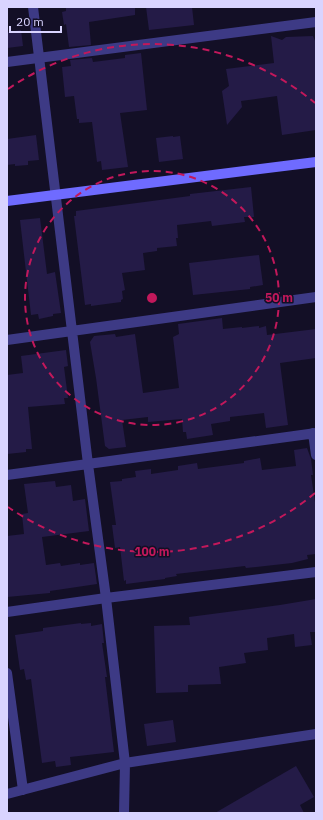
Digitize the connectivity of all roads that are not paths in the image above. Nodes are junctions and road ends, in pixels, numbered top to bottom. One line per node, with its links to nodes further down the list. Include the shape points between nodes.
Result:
1 (33, 7): 3 (street)
2 (316, 22): 3 (street)
3 (40, 58): 4 (street); 6 (street)
4 (7, 62)
5 (316, 162): 6 (street)
6 (56, 194): 7 (street); 9 (street)
7 (7, 201)
8 (316, 298): 9 (street)
9 (72, 332): 10 (street); 13 (street)
10 (7, 340)
11 (314, 433): 12 (street); 13 (street)
12 (316, 455)
13 (88, 464): 14 (street); 16 (street)
14 (7, 475)
15 (316, 572): 16 (street)
16 (106, 598): 17 (street); 21 (street)
17 (7, 612)
18 (7, 673): 19 (street)
19 (9, 709): 22 (street)
20 (316, 734): 21 (street)
21 (125, 763): 22 (street); 24 (street)
22 (23, 790): 23 (street)
23 (7, 794)
24 (124, 813)

